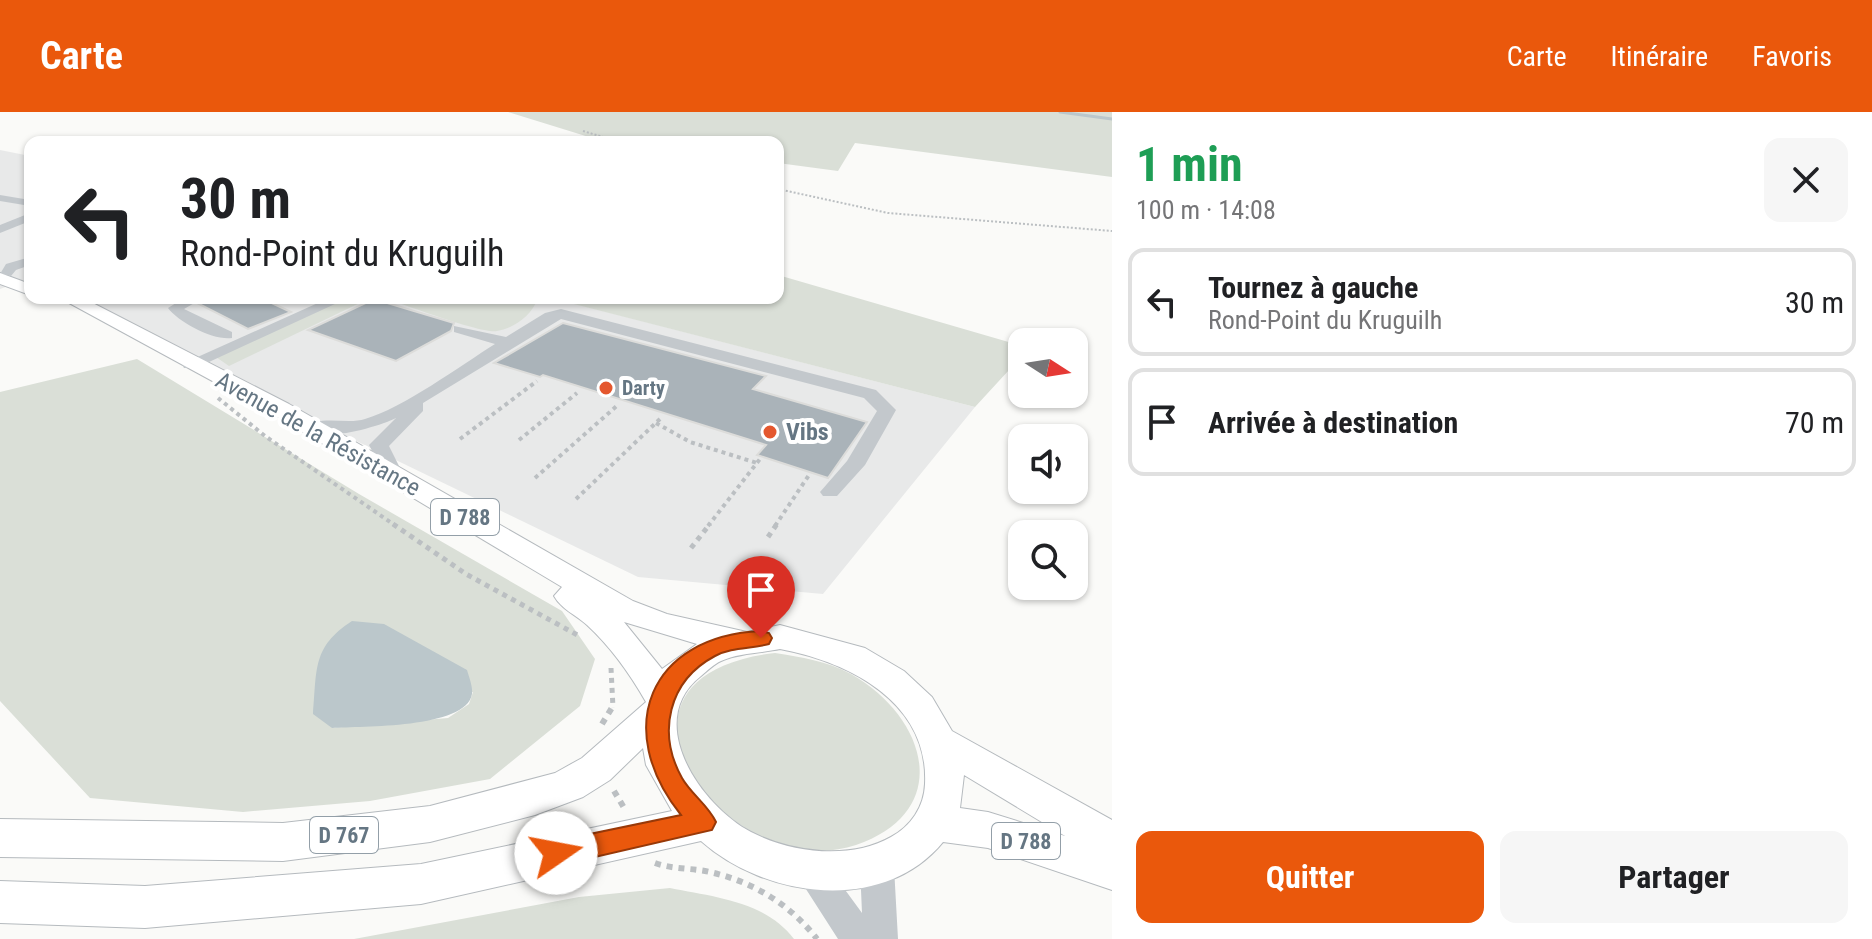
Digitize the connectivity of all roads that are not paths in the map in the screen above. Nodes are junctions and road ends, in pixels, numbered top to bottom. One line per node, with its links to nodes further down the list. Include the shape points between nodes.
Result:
1 (0, 198): 2 (street)
2 (24, 202)
3 (24, 219): 4 (street)
4 (0, 229)
5 (24, 263): 6 (street)
6 (2, 274): 7 (main road); 8 (main road)
7 (24, 280)
8 (24, 287)
9 (63, 304): 14 (main road, Avenue de la Résistance / D 788)
10 (80, 304): 14 (main road, Avenue de la Résistance / D 788)
11 (183, 304): 15 (street, via 175,308 180,314)
12 (330, 304): 17 (street)
13 (459, 329): 16 (street)
14 (137, 334): 17 (main road, Avenue de la Résistance / D 788)
15 (226, 335)
16 (508, 343): 18 (street); 21 (street, via 561,314 870,394 887,410 843,482)
17 (198, 374): 19 (main road, Avenue de la Résistance / D 788); 23 (main road, Avenue de la Résistance / D 788, via 576,599 611,629 650,677)
18 (433, 391): 19 (street, via 368,425); 20 (street, via 379,445)
19 (314, 428): 20 (main road, Avenue de la Résistance / D 788)
20 (393, 474): 22 (main road, Avenue de la Résistance / D 788, via 622,609 692,633)
21 (830, 492)
22 (743, 639): 23 (main road, via 708,650 679,670); 24 (main road, via 780,637 857,658 892,680 921,708)
23 (659, 706): 25 (main road, via 657,749 673,786); 27 (main road, D 767, via 596,769 535,798 430,824 283,842)
24 (941, 742): 26 (main road, via 949,783); 28 (main road, D 788)
25 (703, 822): 31 (main road, via 741,849); 32 (main road, D 767, via 421,884 145,907)
26 (937, 823): 29 (main road, via 913,849); 30 (main road, D 788, via 988,830)
27 (0, 838)
28 (1112, 842)
29 (877, 867): 31 (main road); 34 (street)
30 (1112, 870)
31 (812, 872): 33 (street)
32 (0, 902)
33 (859, 939)
34 (880, 939)

